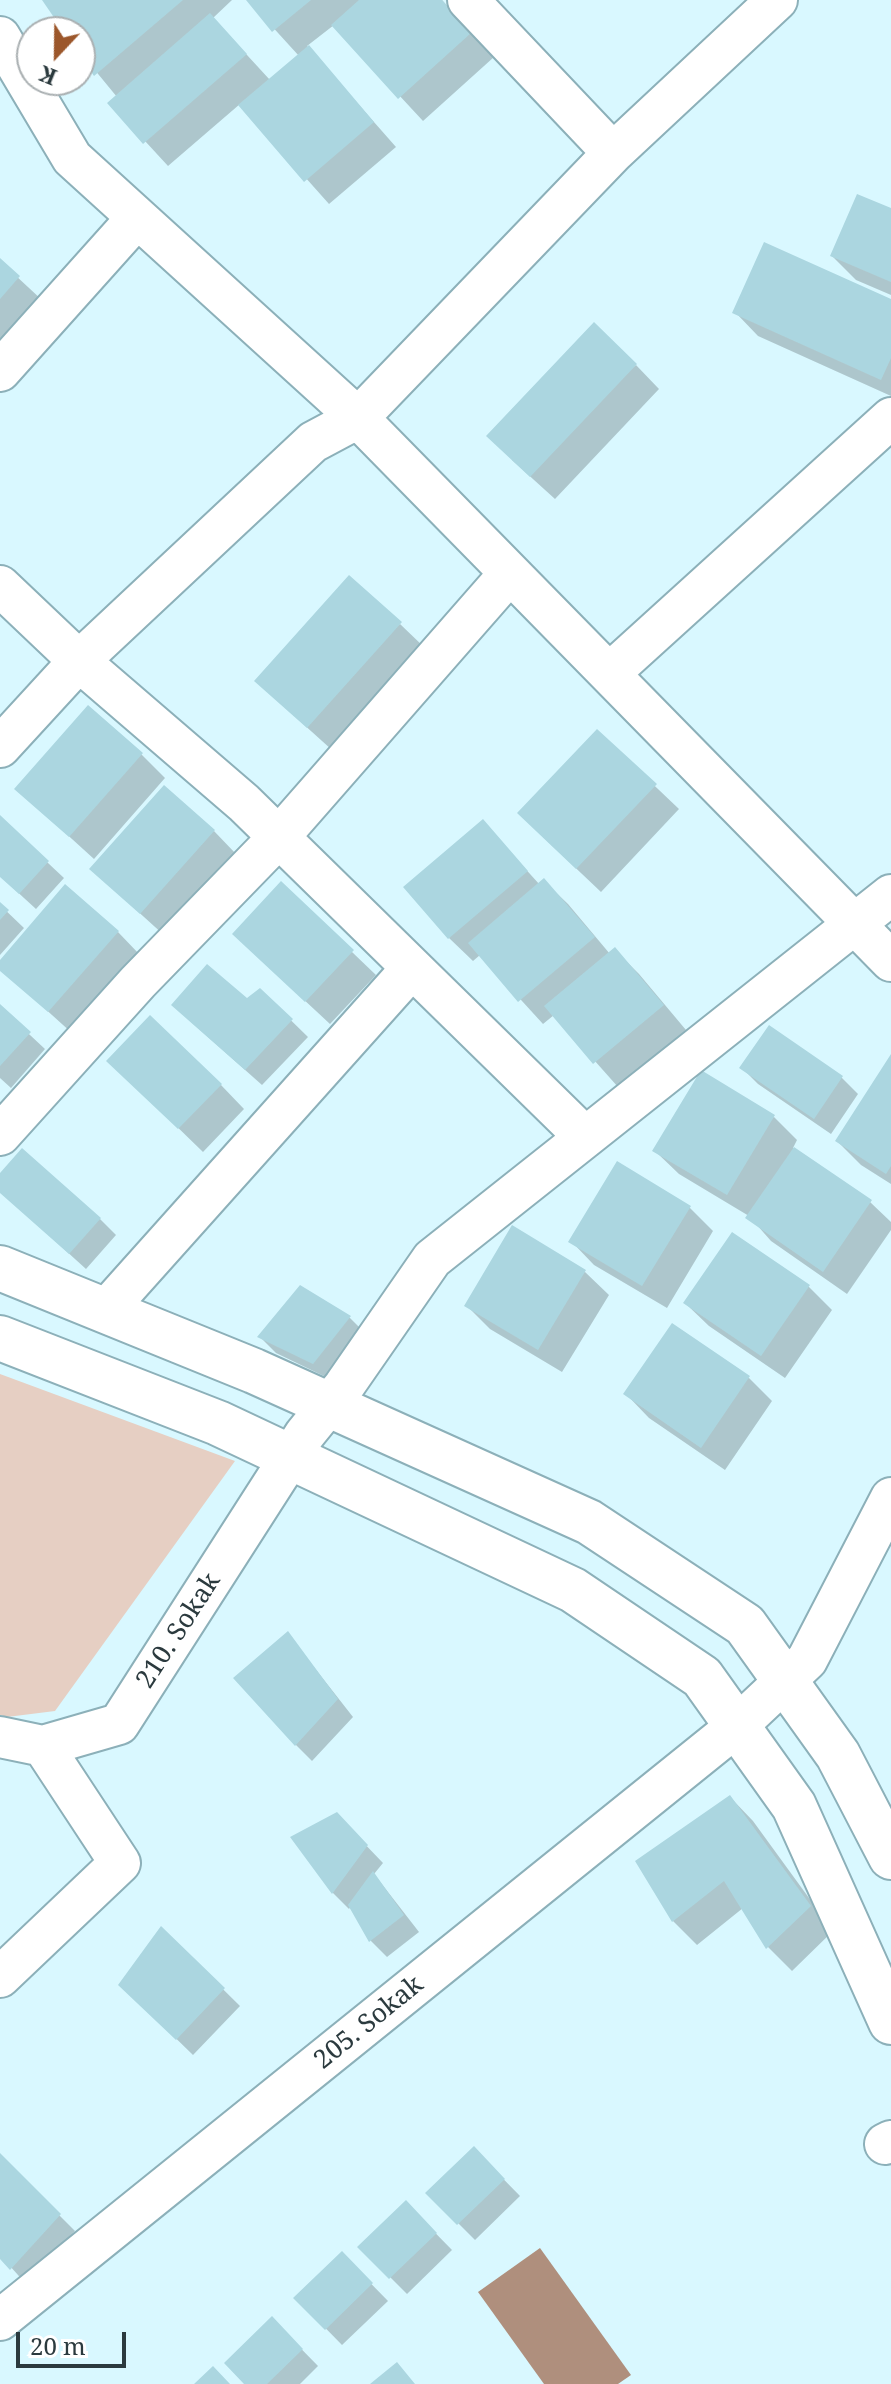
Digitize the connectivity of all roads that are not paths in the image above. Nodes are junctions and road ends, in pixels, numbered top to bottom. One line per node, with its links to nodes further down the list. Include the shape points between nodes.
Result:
1 (468, 0): 4 (street)
2 (777, 0): 4 (street)
3 (6, 60): 5 (street, via 72,158)
4 (613, 153): 7 (street)
5 (137, 218): 6 (street); 7 (street)
6 (0, 371)
7 (358, 418): 9 (street); 11 (street, via 313,442)
8 (891, 418): 12 (street)
9 (510, 573): 12 (street); 14 (street)
10 (0, 586): 11 (street)
11 (79, 661): 13 (street); 14 (street)
12 (611, 672): 16 (street)
13 (0, 747)
14 (278, 838): 18 (street); 19 (street)
15 (891, 895): 16 (street, 210. Sokak)
16 (856, 926): 17 (street); 20 (street, 210. Sokak)
17 (891, 961)
18 (412, 968): 20 (street); 22 (street)
19 (0, 1135)
20 (584, 1136): 24 (street, 210. Sokak, via 432,1259)
21 (0, 1268): 22 (main road)
22 (105, 1311): 24 (main road)
23 (0, 1338): 24 (main road, via 218,1423)
24 (308, 1432): 26 (main road, via 589,1522 745,1625); 27 (main road, via 573,1590 702,1677); 29 (street, 210. Sokak, via 119,1724)
25 (891, 1498): 26 (street, 205. Sokak, via 807,1660)
26 (785, 1681): 27 (street, 205. Sokak); 30 (main road, via 838,1755)
27 (737, 1726): 32 (main road, via 794,1806); 33 (street, 205. Sokak)
28 (0, 1737): 29 (street, 210. Sokak)
29 (43, 1746): 31 (street, via 120,1863)
30 (891, 1857)
31 (0, 1977)
32 (891, 2022)
33 (0, 2320)

